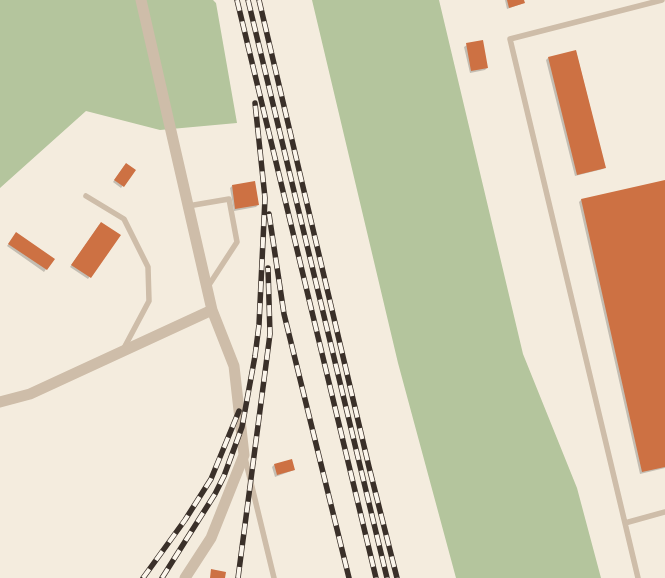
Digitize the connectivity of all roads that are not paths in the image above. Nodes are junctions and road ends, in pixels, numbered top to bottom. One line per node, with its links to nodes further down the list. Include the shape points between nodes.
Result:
1 (141, 0): 4 (street)
2 (662, 0): 11 (lane, via 510,39)
3 (86, 196): 7 (lane, via 124,219 148,267 149,301)
4 (188, 206): 5 (street); 5 (lane, via 229,199 237,242)
5 (207, 289): 6 (street)
6 (212, 310): 7 (street); 9 (street, via 234,366)
7 (123, 350): 8 (street, via 30,394)
8 (0, 402)
9 (244, 456): 12 (street, via 211,538); 13 (lane)
10 (665, 512): 11 (lane)
11 (625, 523): 14 (lane)
12 (186, 578)
13 (274, 578)
14 (638, 578)

